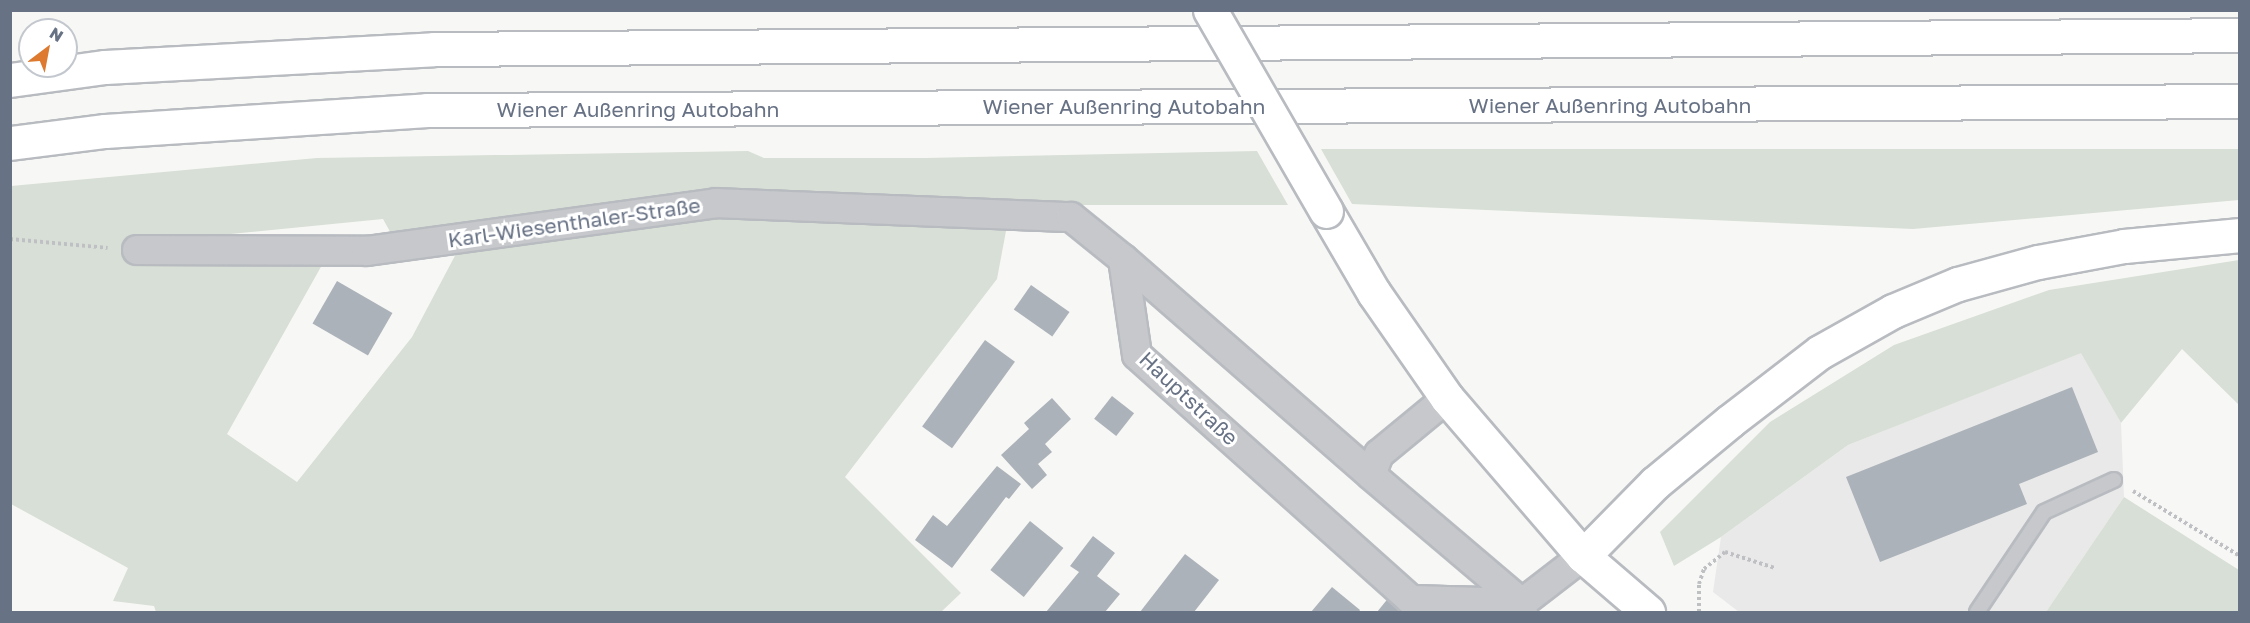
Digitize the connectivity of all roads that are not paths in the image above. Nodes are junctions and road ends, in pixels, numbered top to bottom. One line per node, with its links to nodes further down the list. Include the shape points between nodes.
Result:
1 (1210, 10): 9 (main road, bridge, via 1374,293)
2 (2240, 35): 3 (main road, via 434,49 105,67)
3 (10, 80)
4 (2240, 101): 5 (main road, Wiener Außenring Autobahn, via 427,110 105,131)
5 (10, 143)
6 (2240, 235): 12 (main road, via 2124,246 2038,262 1958,284 1893,311 1820,352 1730,421 1655,483)
7 (137, 250): 8 (street, Karl-Wiesenthaler-Straße, via 367,251 717,203 1071,217)
8 (1123, 259): 10 (street); 13 (street, Hauptstraße, via 1137,355 1411,600)
9 (1447, 398): 10 (street, via 1379,454); 12 (main road)
10 (1371, 475): 13 (street)
11 (2114, 480): 15 (lane, via 2044,512)
12 (1583, 556): 13 (street); 14 (main road)
13 (1523, 608)
14 (1648, 612)
15 (1977, 612)

